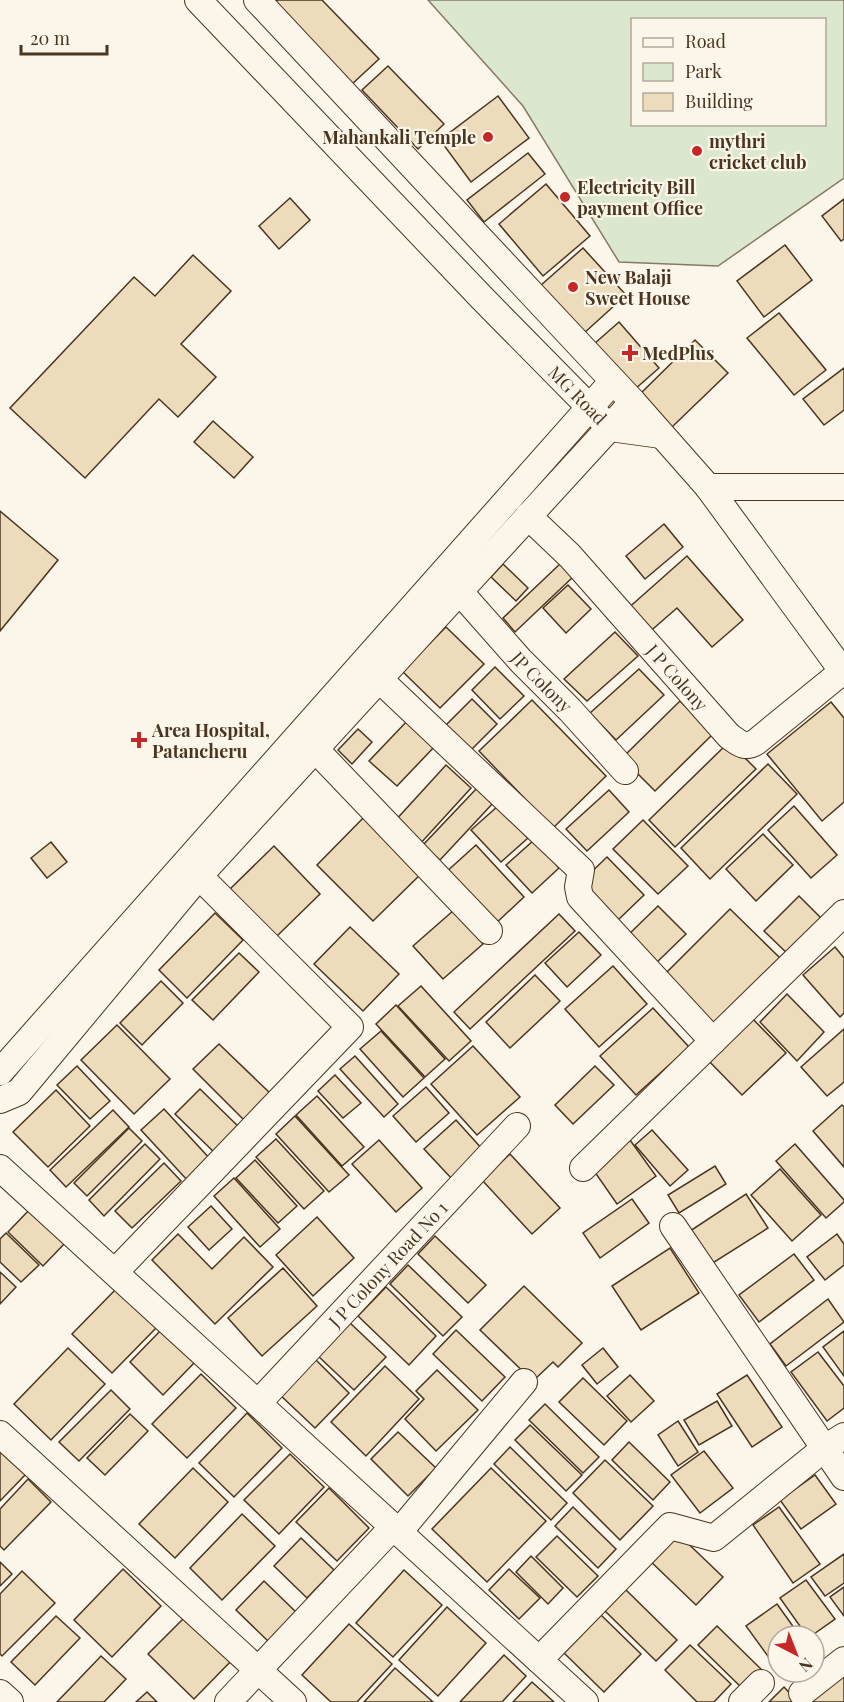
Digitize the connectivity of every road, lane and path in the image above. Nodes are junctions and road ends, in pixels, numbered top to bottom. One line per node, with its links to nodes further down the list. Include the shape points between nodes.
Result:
1 (198, 0): 5 (street, MG Road)
2 (257, 0): 3 (street, MG Road)
3 (613, 381): 4 (street, MG Road); 5 (street)
4 (633, 402): 6 (street); 7 (street, MG Road)
5 (589, 406): 6 (street, MG Road); 20 (street)
6 (609, 428): 7 (street, MG Road); 10 (street)
7 (661, 435): 8 (street)
8 (708, 487): 9 (street); 12 (street)
9 (844, 487)
10 (528, 516): 11 (street); 12 (street, J P Colony, via 570,556 741,746 756,742)
11 (459, 591): 13 (street); 15 (street, JP Colony)
12 (843, 672)
13 (380, 679): 14 (street); 19 (street, via 581,870 580,897)
14 (315, 749): 16 (street); 18 (street)
15 (625, 771)
16 (199, 876): 21 (street); 26 (street, via 350,1028)
17 (844, 913): 19 (street)
18 (489, 931)
19 (714, 1041): 24 (street)
20 (0, 1072)
21 (6, 1090)
22 (517, 1126): 28 (street, J P Colony Road No 1)
23 (0, 1168): 26 (street)
24 (584, 1168)
25 (673, 1226): 30 (street)
26 (115, 1272): 28 (street)
27 (524, 1382): 32 (street)
28 (258, 1403): 32 (street)
29 (0, 1434): 35 (street)
30 (835, 1442): 31 (street); 33 (street, via 714,1538 670,1526)
31 (844, 1477)
32 (396, 1529): 33 (street); 35 (street)
33 (539, 1660): 42 (street)
34 (844, 1660): 37 (street)
35 (258, 1670): 40 (street); 41 (street)
36 (761, 1683): 43 (street)
37 (802, 1692)
38 (0, 1693): 39 (street)
39 (10, 1702)
40 (228, 1702)
41 (292, 1702)
42 (585, 1702)
43 (742, 1702)

